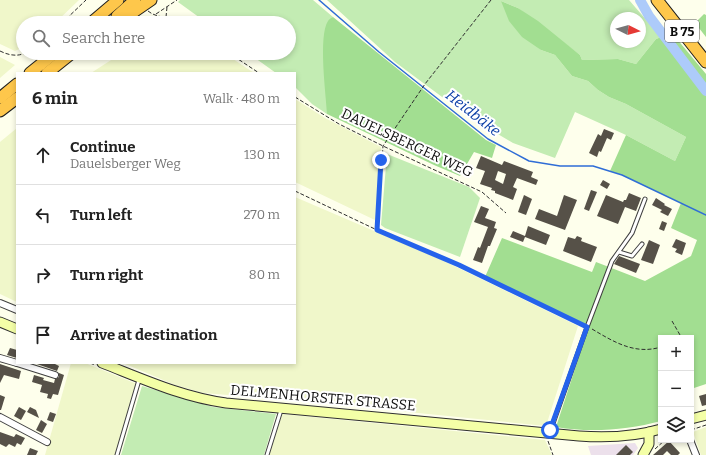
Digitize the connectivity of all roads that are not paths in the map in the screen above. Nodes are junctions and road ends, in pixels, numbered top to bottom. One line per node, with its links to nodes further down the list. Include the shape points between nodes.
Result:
1 (109, 0): 7 (highway)
2 (118, 0): 8 (highway)
3 (135, 0): 9 (highway)
4 (657, 0): 14 (highway, B 75)
5 (666, 0): 11 (highway, B 75)
6 (148, 5): 10 (highway)
7 (96, 16)
8 (99, 16)
9 (117, 16)
10 (128, 16)
11 (706, 51)
12 (46, 60): 15 (highway)
13 (63, 60): 16 (highway)
14 (706, 62)
15 (31, 72)
16 (48, 72)
17 (16, 85): 18 (highway)
18 (0, 98)
19 (16, 99): 20 (highway)
20 (0, 111)
21 (645, 199): 23 (lane, via 632,233)
22 (642, 244): 23 (lane, via 632,256)
23 (619, 252): 40 (lane, via 612,261)
24 (0, 302): 25 (street)
25 (16, 310)
26 (0, 322): 27 (street)
27 (16, 329)
28 (0, 358): 29 (street)
29 (16, 363)
30 (20, 364): 32 (street)
31 (104, 364): 33 (street, DELMENHORSTER STRASSE)
32 (55, 376)
33 (139, 378): 34 (street, DELMENHORSTER STRASSE, via 209,401); 43 (lane)
34 (281, 408): 40 (street, DELMENHORSTER STRASSE); 44 (lane)
35 (706, 414): 37 (street)
36 (0, 417): 41 (street)
37 (694, 418)
38 (658, 430): 39 (street, DELMENHORSTER STRASSE)
39 (649, 432): 40 (street, DELMENHORSTER STRASSE, via 614,437); 45 (street, via 649,444)
40 (548, 434)
41 (46, 442)
42 (691, 443): 46 (street)
43 (117, 455)
44 (267, 455)
45 (643, 455)
46 (696, 455)

